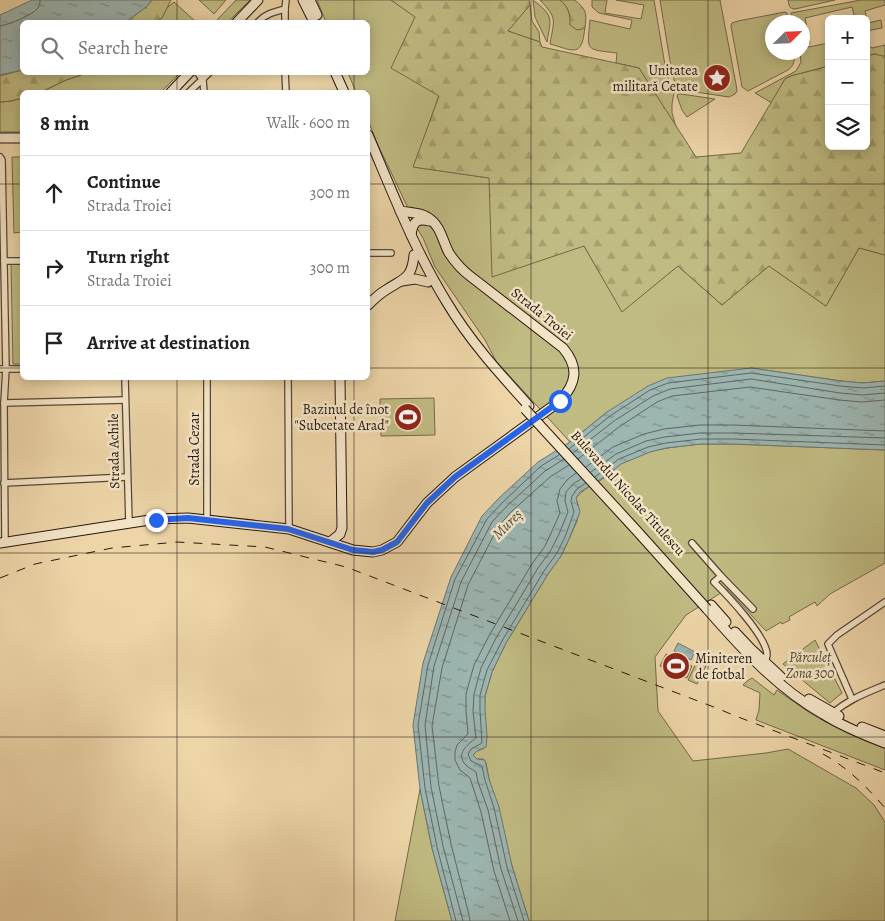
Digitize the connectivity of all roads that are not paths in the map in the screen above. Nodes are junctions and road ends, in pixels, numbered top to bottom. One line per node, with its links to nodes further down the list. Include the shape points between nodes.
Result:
1 (286, 0): 5 (street)
2 (303, 0): 9 (main road)
3 (310, 0): 10 (main road)
4 (257, 2): 6 (main road)
5 (285, 9): 7 (street, via 272,12); 8 (street)
6 (239, 20)
7 (261, 20)
8 (285, 20)
9 (313, 20)
10 (319, 20)
11 (187, 75): 18 (main road)
12 (199, 75): 17 (street)
13 (207, 75): 17 (street)
14 (285, 75): 21 (street)
15 (336, 75): 22 (main road)
16 (342, 75): 23 (main road)
17 (203, 80): 19 (street); 20 (street)
18 (173, 90)
19 (191, 90)
20 (204, 90)
21 (286, 90)
22 (343, 90)
23 (348, 90)
24 (0, 138): 25 (main road)
25 (20, 138)
26 (370, 140): 29 (main road, Bulevardul Nicolae Titulescu)
27 (370, 153): 34 (main road, Bulevardul Nicolae Titulescu)
28 (1, 157): 35 (street)
29 (400, 211): 30 (main road, via 421,214); 31 (main road, Bulevardul Nicolae Titulescu)
30 (434, 222): 31 (main road, via 417,220); 54 (main road, Strada Troiei, via 450,254 465,272 569,355 574,370 571,385 551,409 441,489 397,542 373,552 353,550)
31 (411, 235): 48 (main road, Bulevardul Nicolae Titulescu, via 447,303)
32 (370, 253): 33 (street)
33 (391, 253)
34 (414, 255): 37 (main road, via 411,272); 38 (main road, Bulevardul Nicolae Titulescu)
35 (3, 258): 36 (street); 40 (street)
36 (20, 261)
37 (402, 281): 38 (main road); 39 (main road)
38 (428, 282): 48 (main road, Bulevardul Nicolae Titulescu, via 458,330 488,368)
39 (370, 303)
40 (3, 369): 41 (street); 47 (street)
41 (20, 369)
42 (125, 380): 46 (street, Strada Achile)
43 (207, 380): 51 (street, Strada Cezar)
44 (288, 380): 53 (street)
45 (340, 380): 54 (main road, via 342,528)
46 (126, 400): 47 (street); 49 (street, Strada Achile)
47 (4, 403): 50 (street)
48 (527, 408): 59 (main road, Bulevardul Nicolae Titulescu)
49 (127, 477): 50 (street); 52 (street, Strada Achile)
50 (4, 483): 55 (street)
51 (207, 520): 52 (main road, Strada Troiei, via 170,518); 53 (main road, Strada Troiei)
52 (128, 523): 55 (main road, Strada Troiei)
53 (288, 529): 54 (main road, Strada Troiei)
54 (330, 542)
55 (2, 543)
56 (692, 543): 57 (street)
57 (721, 576): 60 (street); 61 (street, via 714,582 750,622 767,653)
58 (885, 602): 63 (street, via 828,644)
59 (709, 607): 61 (main road, Bulevardul Nicolae Titulescu); 66 (main road, Bulevardul Nicolae Titulescu, via 743,649 803,702)
60 (753, 609)
61 (765, 662): 64 (main road, Bulevardul Nicolae Titulescu, via 808,698)
62 (885, 685): 63 (street)
63 (852, 699): 64 (street)
64 (833, 713): 65 (main road, Bulevardul Nicolae Titulescu)
65 (885, 736)
66 (885, 743)

